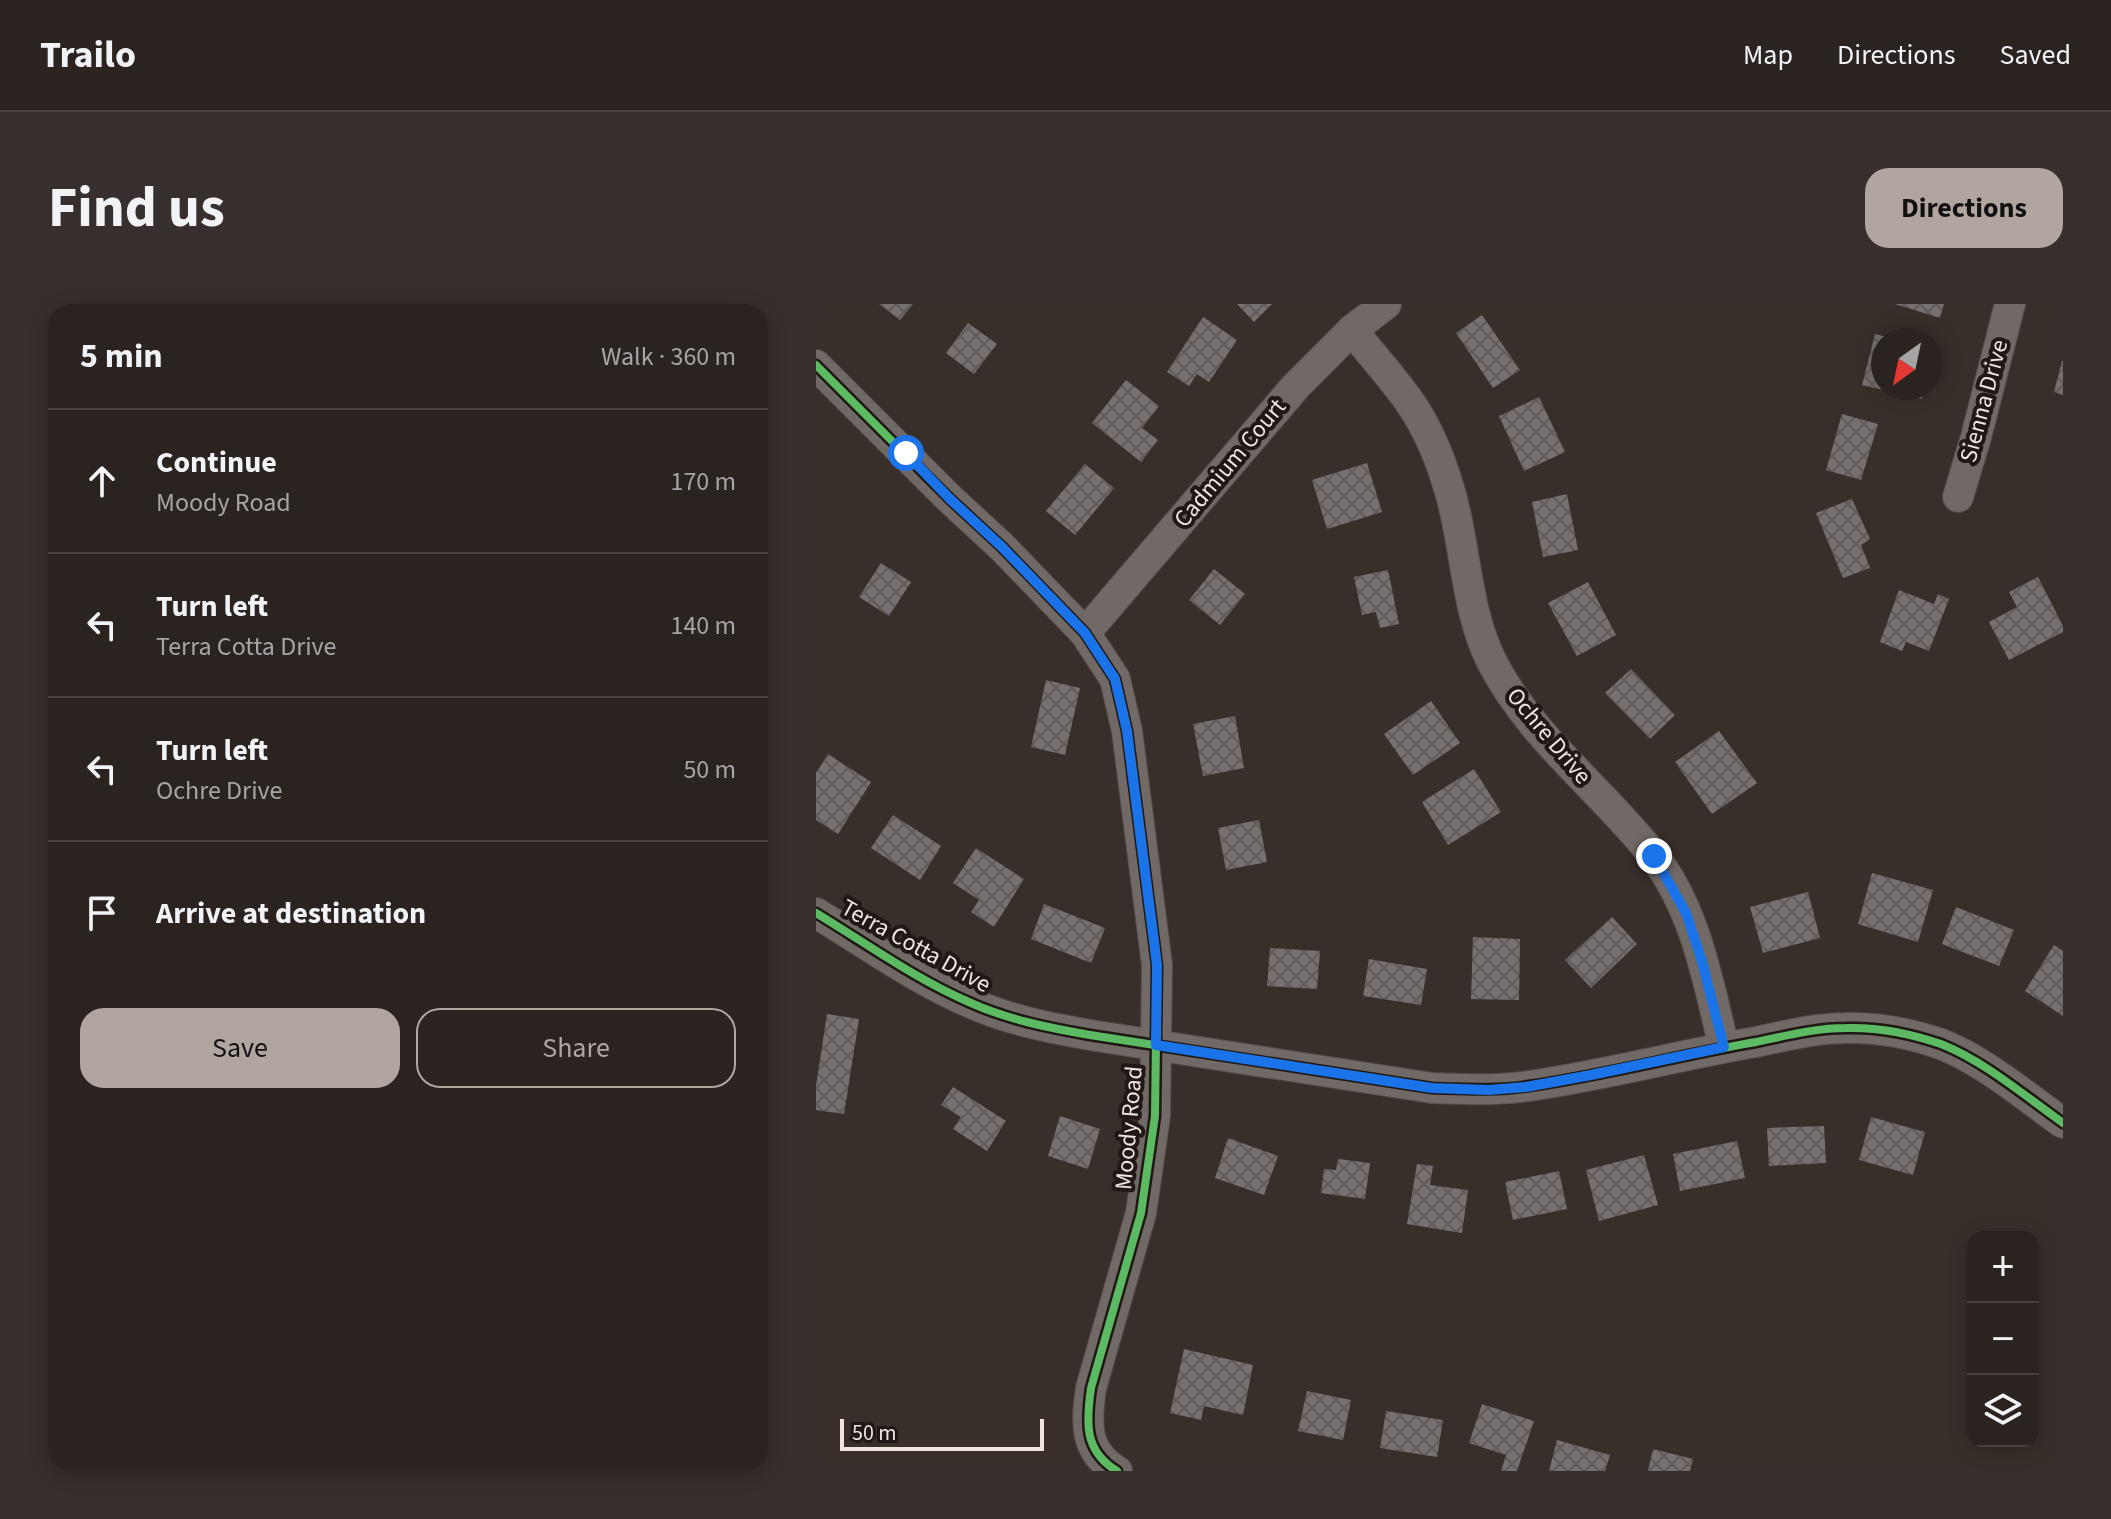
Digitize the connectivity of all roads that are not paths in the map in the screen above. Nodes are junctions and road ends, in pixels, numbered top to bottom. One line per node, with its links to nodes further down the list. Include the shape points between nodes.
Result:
1 (1386, 304): 3 (street, Cadmium Court)
2 (2010, 304): 5 (street, Sienna Drive)
3 (1352, 330): 6 (street, Cadmium Court, via 1296,386); 9 (street, Ochre Drive, via 1410,402 1443,471 1476,621 1490,658 1539,731 1665,873 1686,913)
4 (816, 365): 6 (street, Moody Road)
5 (1958, 497)
6 (1085, 633): 8 (street, Moody Road, via 1115,679 1127,731 1157,965)
7 (816, 913): 8 (street, Terra Cotta Drive, via 971,1003 1036,1025)
8 (1156, 1045): 9 (street, Terra Cotta Drive, via 1432,1088 1489,1090 1578,1078); 11 (street, Moody Road, via 1155,1116 1141,1213 1087,1416 1092,1445)
9 (1724, 1047): 10 (street, Terra Cotta Drive, via 1824,1029 1866,1028 1912,1036 1971,1059)
10 (2063, 1123)
11 (1117, 1471)

